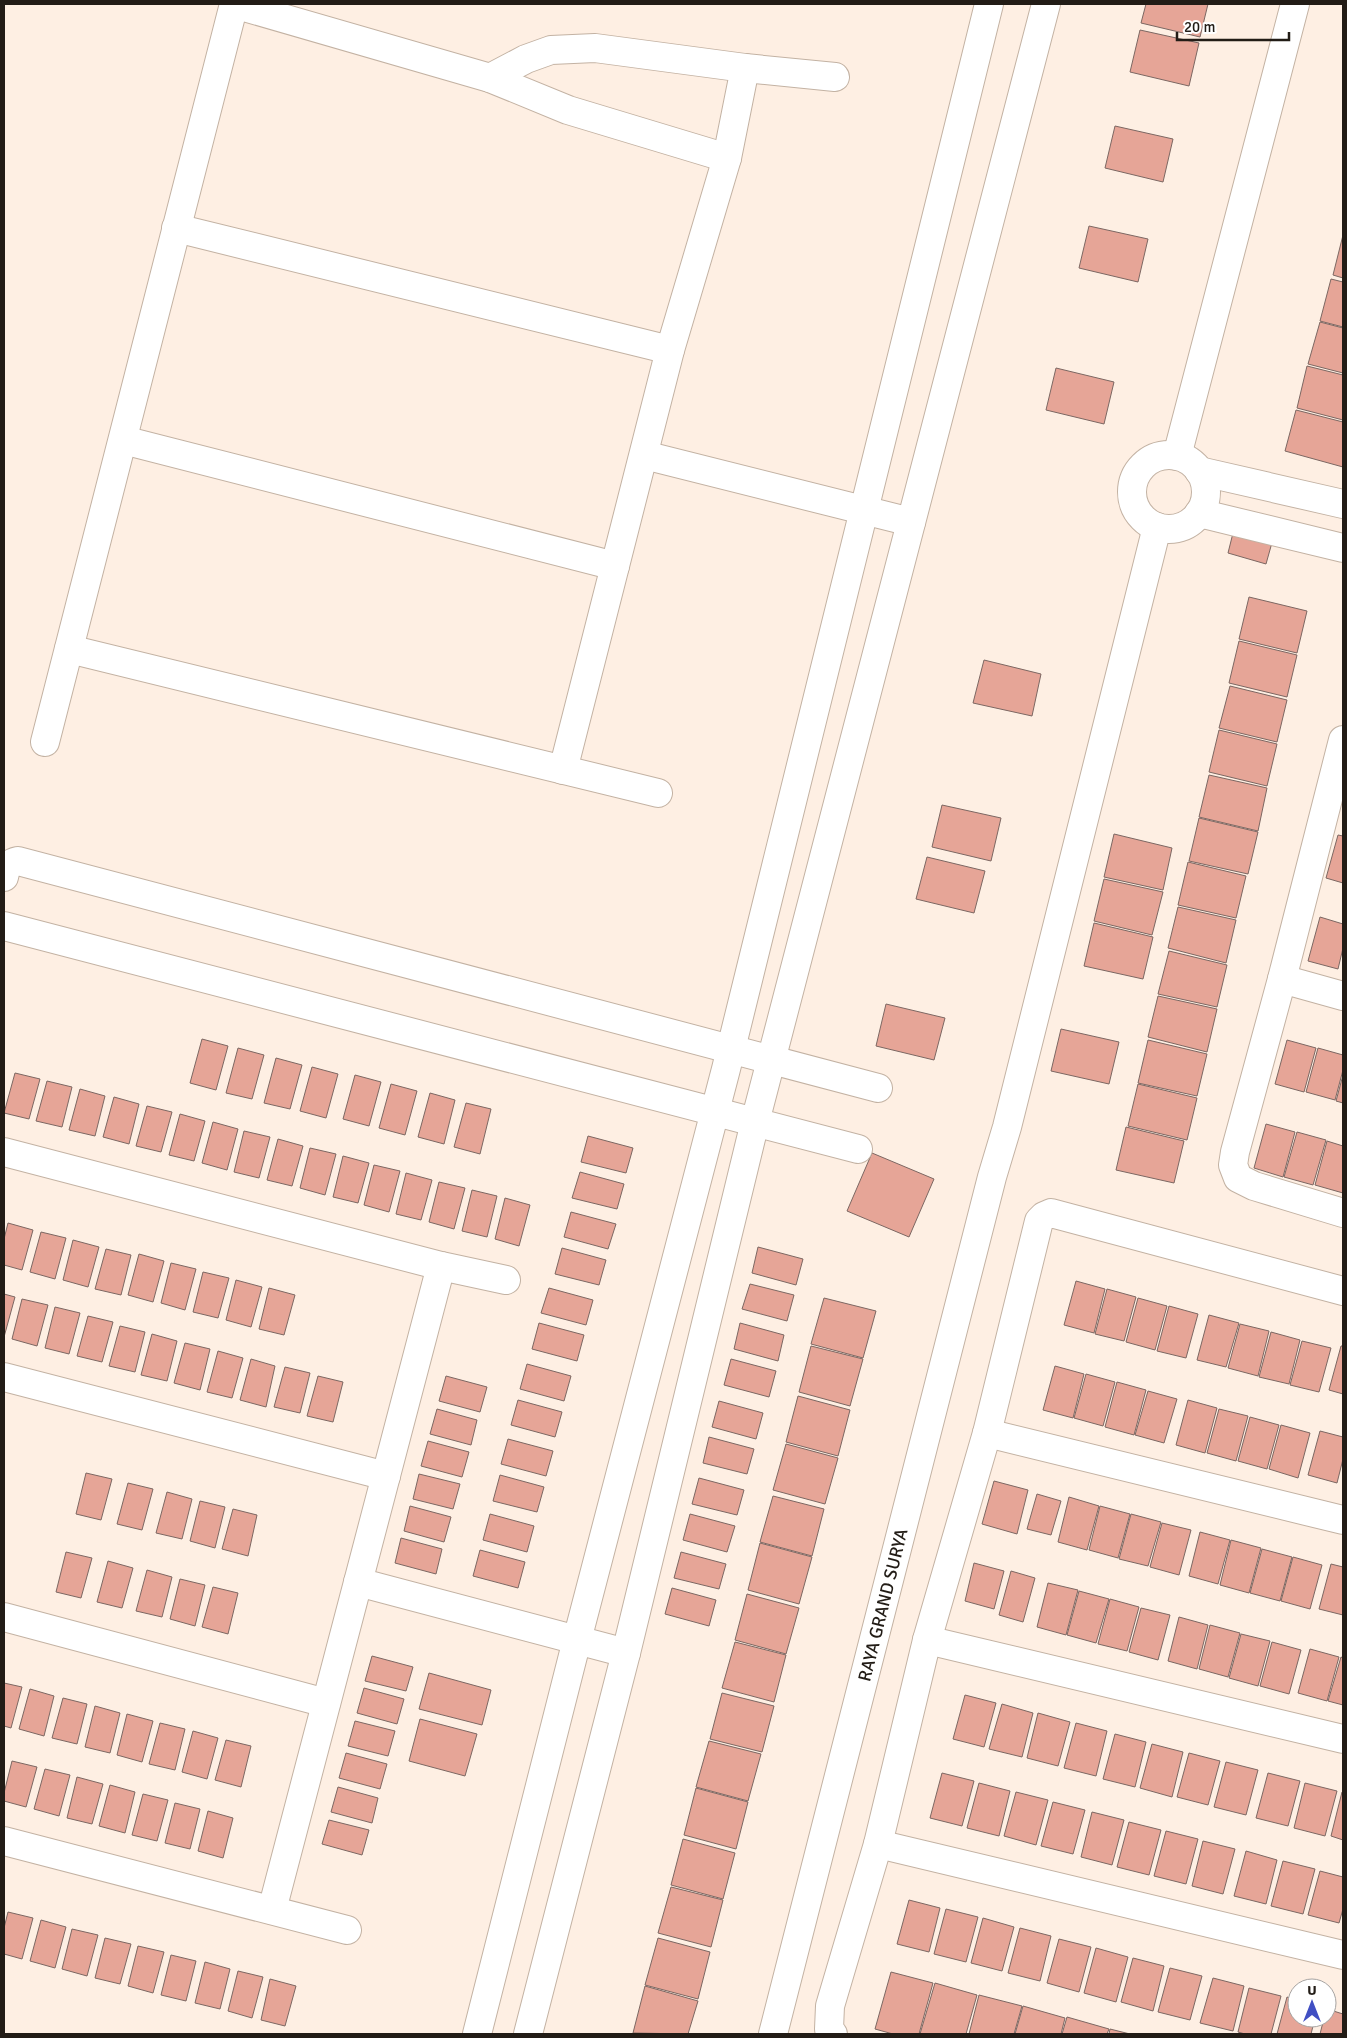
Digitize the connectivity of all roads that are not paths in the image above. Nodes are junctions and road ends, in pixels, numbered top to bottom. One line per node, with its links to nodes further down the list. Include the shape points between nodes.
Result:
1 (234, 4): 7 (street); 9 (street)
2 (989, 4): 15 (street)
3 (1046, 4): 17 (street)
4 (1295, 4): 13 (street)
5 (745, 68): 6 (street); 7 (street, via 594,48 551,50); 8 (street)
6 (835, 77)
7 (490, 78): 8 (street, via 568,110)
8 (727, 158): 10 (street)
9 (176, 228): 10 (street); 11 (street)
10 (670, 350): 12 (street)
11 (123, 440): 20 (street); 21 (street)
12 (644, 454): 15 (street); 20 (street)
13 (1188, 463): 14 (street); 16 (street, via 1204,481 1206,492); 18 (street, via 1163,455 1140,469 1133,482 1132,496 1136,509 1144,520)
14 (1343, 504)
15 (863, 510): 17 (street); 31 (street)
16 (1199, 513): 18 (street, via 1180,527); 19 (street)
17 (911, 522): 32 (street)
18 (1157, 527): 60 (street, RAYA GRAND SURYA, via 1007,1127)
19 (1343, 548)
20 (615, 566): 24 (street)
21 (69, 649): 23 (street); 24 (street)
22 (1343, 740): 25 (street)
23 (45, 742)
24 (564, 770): 26 (street)
25 (1339, 777): 29 (street)
26 (658, 794)
27 (4, 877): 31 (street, via 11,862 18,861)
28 (4, 926): 34 (street)
29 (1282, 979): 30 (street); 38 (street, via 1233,1165 1238,1178 1254,1186)
30 (1343, 996)
31 (728, 1059): 32 (street); 34 (street)
32 (769, 1069): 33 (street); 35 (street)
33 (878, 1088)
34 (716, 1106): 35 (street); 48 (street)
35 (757, 1116): 36 (street); 50 (street)
36 (858, 1148)
37 (4, 1152): 39 (street)
38 (1343, 1213)
39 (441, 1266): 40 (street); 44 (street)
40 (506, 1280)
41 (1343, 1291): 43 (street, via 1051,1213 1039,1221)
42 (4, 1377): 44 (street)
43 (988, 1433): 45 (street); 49 (street)
44 (386, 1476): 46 (street)
45 (1343, 1520)
46 (358, 1582): 48 (street); 51 (street)
47 (4, 1617): 51 (street)
48 (576, 1640): 50 (street); 58 (street)
49 (927, 1640): 52 (street); 54 (street)
50 (626, 1653): 59 (street)
51 (326, 1703): 55 (street)
52 (1343, 1739)
53 (4, 1841): 55 (street)
54 (878, 1844): 57 (street); 61 (street, via 830,2006 829,2029)
55 (272, 1910): 56 (street)
56 (347, 1930)
57 (1343, 1955)
58 (477, 2034)
59 (528, 2034)
60 (773, 2034)
61 (833, 2034)

